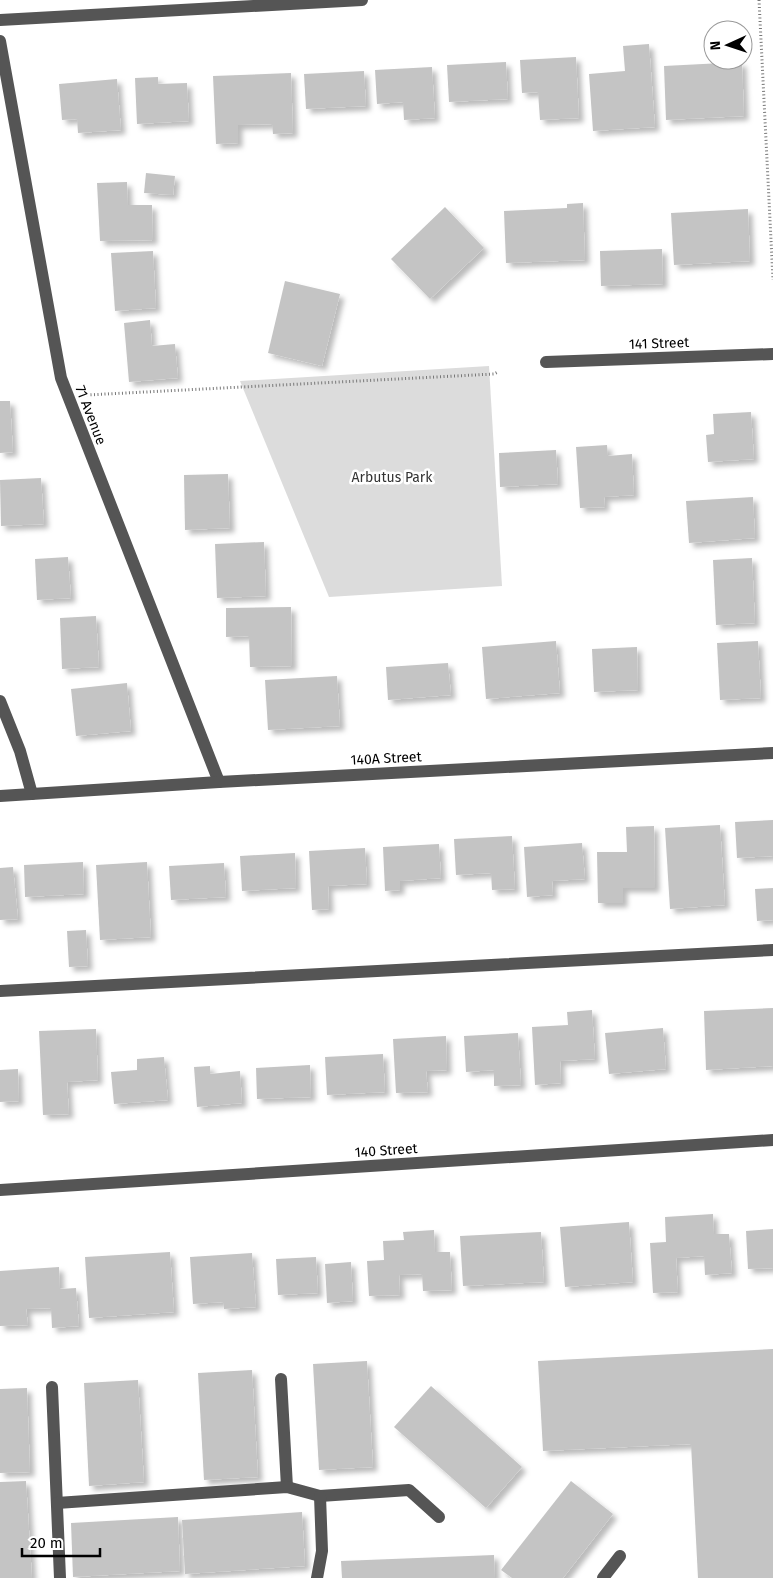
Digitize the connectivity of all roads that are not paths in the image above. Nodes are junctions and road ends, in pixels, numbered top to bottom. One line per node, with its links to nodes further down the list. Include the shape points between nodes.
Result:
1 (362, 0): 2 (street)
2 (0, 20)
3 (0, 41): 8 (street, 71 Avenue, via 61,378)
4 (773, 354): 5 (street, 141 Street)
5 (546, 362)
6 (0, 701): 9 (street, via 20,751)
7 (773, 753): 8 (street, 140A Street)
8 (219, 782): 9 (street, 140A Street)
9 (32, 794): 10 (street, 140A Street)
10 (0, 796)
11 (773, 950): 12 (street)
12 (0, 990)
13 (773, 1140): 14 (street, 140 Street)
14 (0, 1190)
15 (280, 1379): 17 (street)
16 (52, 1387): 19 (street)
17 (287, 1488): 18 (street); 19 (street)
18 (320, 1496): 20 (street, via 409,1490); 23 (street, via 322,1551)
19 (56, 1503): 22 (street)
20 (440, 1517)
21 (620, 1556): 24 (street)
22 (60, 1578)
23 (316, 1578)
24 (603, 1578)

